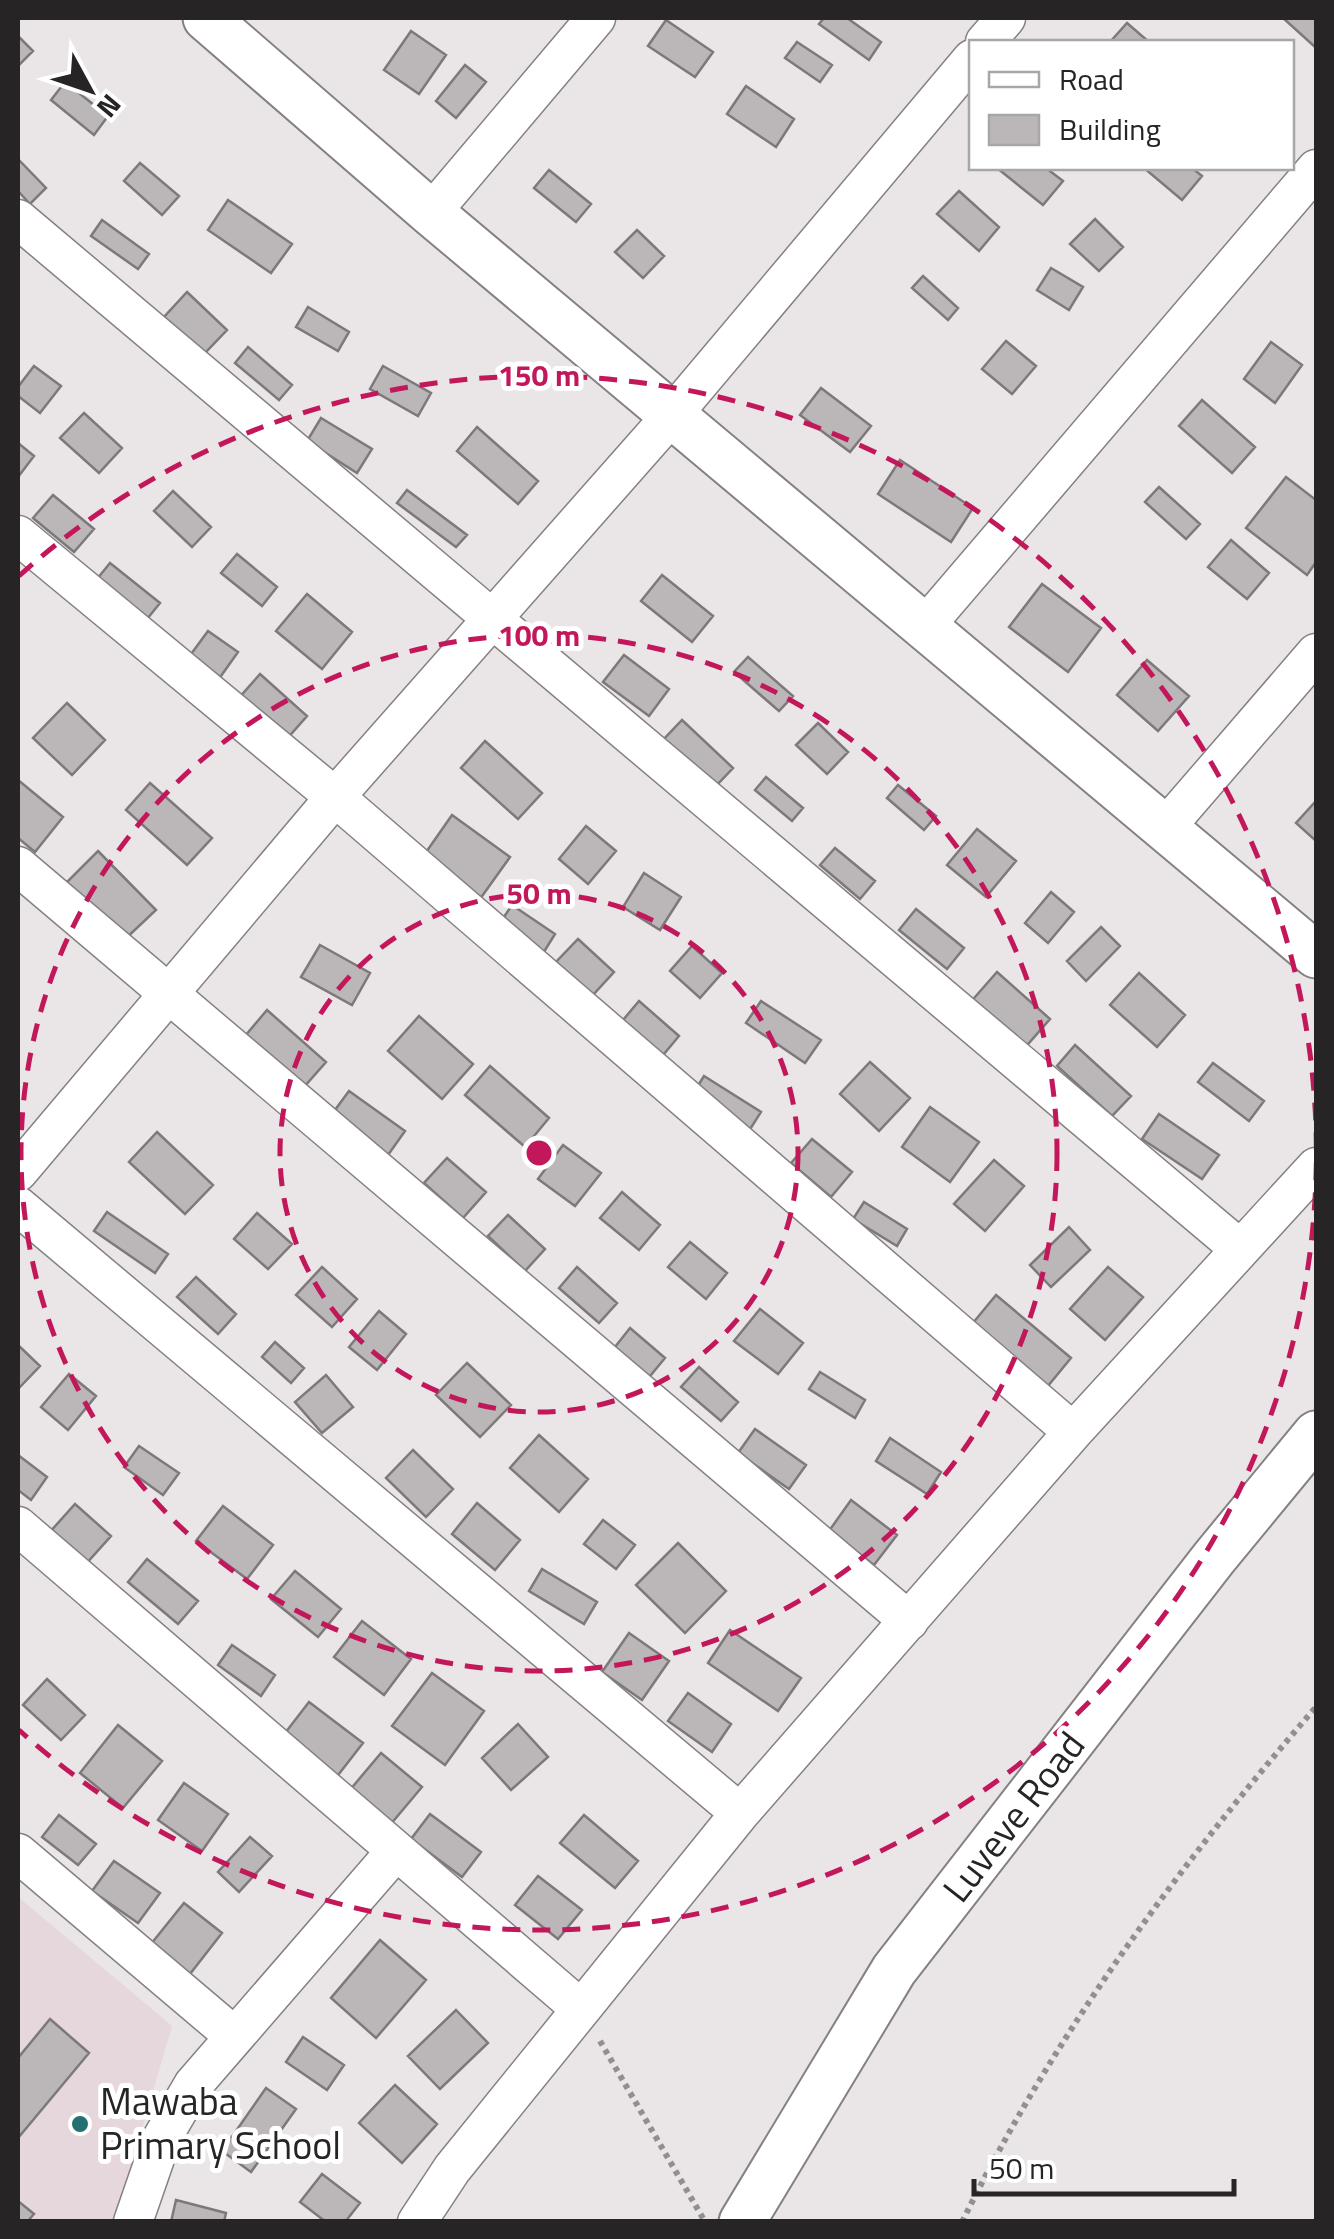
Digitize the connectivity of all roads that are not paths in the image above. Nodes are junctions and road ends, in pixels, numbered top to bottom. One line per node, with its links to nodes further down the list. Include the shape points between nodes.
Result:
1 (596, 18): 7 (street)
2 (1006, 18): 4 (street)
3 (212, 19): 7 (street)
4 (987, 40)
5 (969, 62): 9 (street)
6 (1316, 169): 12 (street)
7 (432, 213): 9 (street)
8 (18, 220): 11 (street)
9 (673, 414): 11 (street); 12 (street)
10 (18, 535): 14 (street)
11 (495, 619): 14 (street); 22 (street)
12 (926, 626): 15 (street)
13 (1316, 653): 15 (street)
14 (335, 797): 18 (street); 23 (street)
15 (1165, 828): 17 (street)
16 (18, 866): 18 (street)
17 (1316, 955)
18 (168, 992): 20 (street); 26 (street)
19 (1316, 1167): 22 (street)
20 (18, 1172)
21 (18, 1206): 27 (street)
22 (1240, 1249): 23 (street)
23 (1073, 1432): 26 (street)
24 (1316, 1434): 34 (street, Luveve Road, via 894,1970)
25 (18, 1526): 28 (street)
26 (909, 1621): 27 (street)
27 (740, 1813): 30 (street)
28 (395, 1852): 30 (street); 31 (street)
29 (18, 1853): 31 (street)
30 (581, 2010): 33 (street)
31 (234, 2036): 32 (street, via 193,2085 162,2138)
32 (134, 2222)
33 (417, 2222)
34 (742, 2222)

